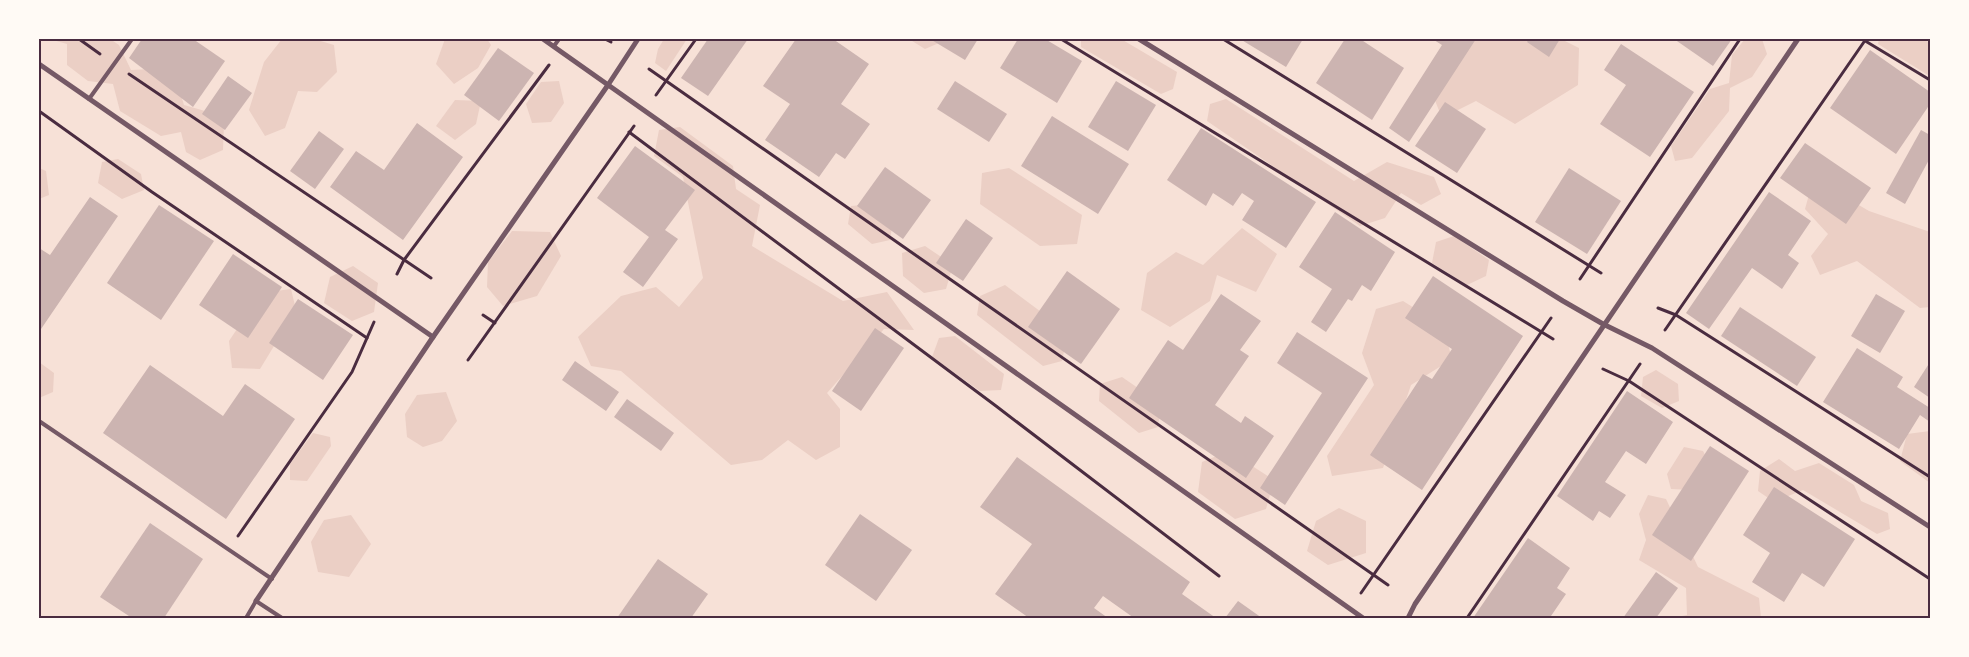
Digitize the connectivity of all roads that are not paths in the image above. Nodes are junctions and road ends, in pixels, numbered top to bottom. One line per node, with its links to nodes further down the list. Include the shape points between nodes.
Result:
1 (132, 39): 10 (lane)
2 (544, 39): 7 (street)
3 (559, 39): 7 (lane)
4 (638, 39): 9 (street)
5 (1139, 39): 11 (street)
6 (1798, 39): 11 (street)
7 (554, 46): 9 (street)
8 (39, 64): 10 (street)
9 (608, 85): 12 (street); 19 (street)
10 (89, 99): 12 (street)
11 (1603, 324): 14 (street, via 1652,348); 20 (street)
12 (433, 337): 15 (street)
13 (39, 421): 15 (lane)
14 (1930, 527)
15 (272, 579): 16 (street)
16 (256, 601): 17 (lane); 18 (lane)
17 (246, 618)
18 (282, 618)
19 (1363, 618)
20 (1408, 618)

